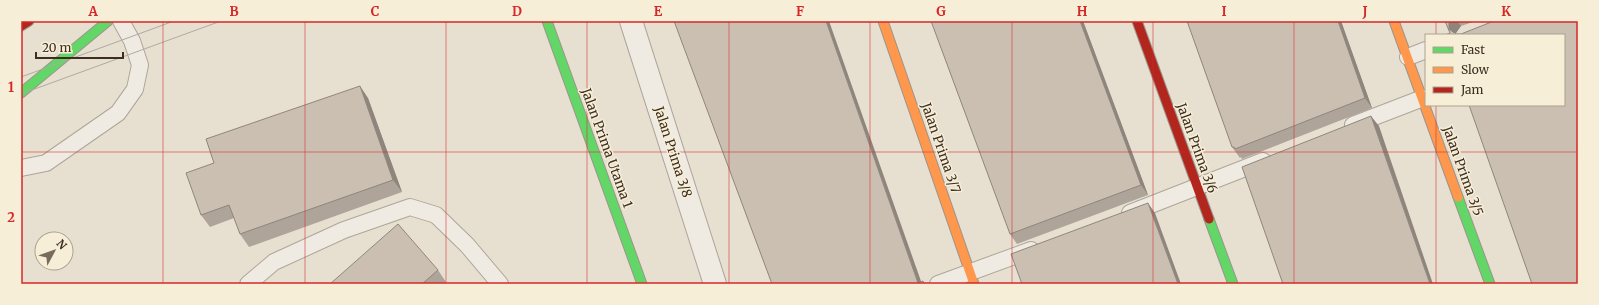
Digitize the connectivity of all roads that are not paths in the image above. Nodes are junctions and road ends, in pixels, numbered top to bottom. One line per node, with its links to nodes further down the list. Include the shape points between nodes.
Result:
1 (108, 21): 10 (street)
2 (121, 21): 16 (lane, via 132,41 140,65 135,89 118,113 46,163)
3 (547, 21): 23 (street, Jalan Prima Utama 1)
4 (631, 21): 24 (street, Jalan Prima 3/8)
5 (883, 21): 20 (street, Jalan Prima 3/7)
6 (1137, 21): 17 (street, Jalan Prima 3/6)
7 (1394, 21): 9 (street, Jalan Prima 3/5)
8 (1425, 50): 9 (lane)
9 (1408, 56): 11 (street, Jalan Prima 3/5)
10 (21, 93)
11 (1423, 98): 12 (street, Jalan Prima 3/5); 14 (lane)
12 (1425, 104)
13 (1426, 106): 27 (street, Jalan Prima 3/5)
14 (1343, 130)
15 (1277, 156): 17 (lane)
16 (21, 168)
17 (1197, 187): 18 (lane); 26 (street, Jalan Prima 3/6)
18 (1117, 218)
19 (1043, 245): 20 (lane)
20 (972, 278): 25 (lane)
21 (248, 284): 22 (lane, via 274,262 344,230 410,207 436,215 467,245)
22 (500, 284)
23 (642, 284)
24 (715, 284)
25 (938, 284)
26 (1233, 284)
27 (1490, 284)

